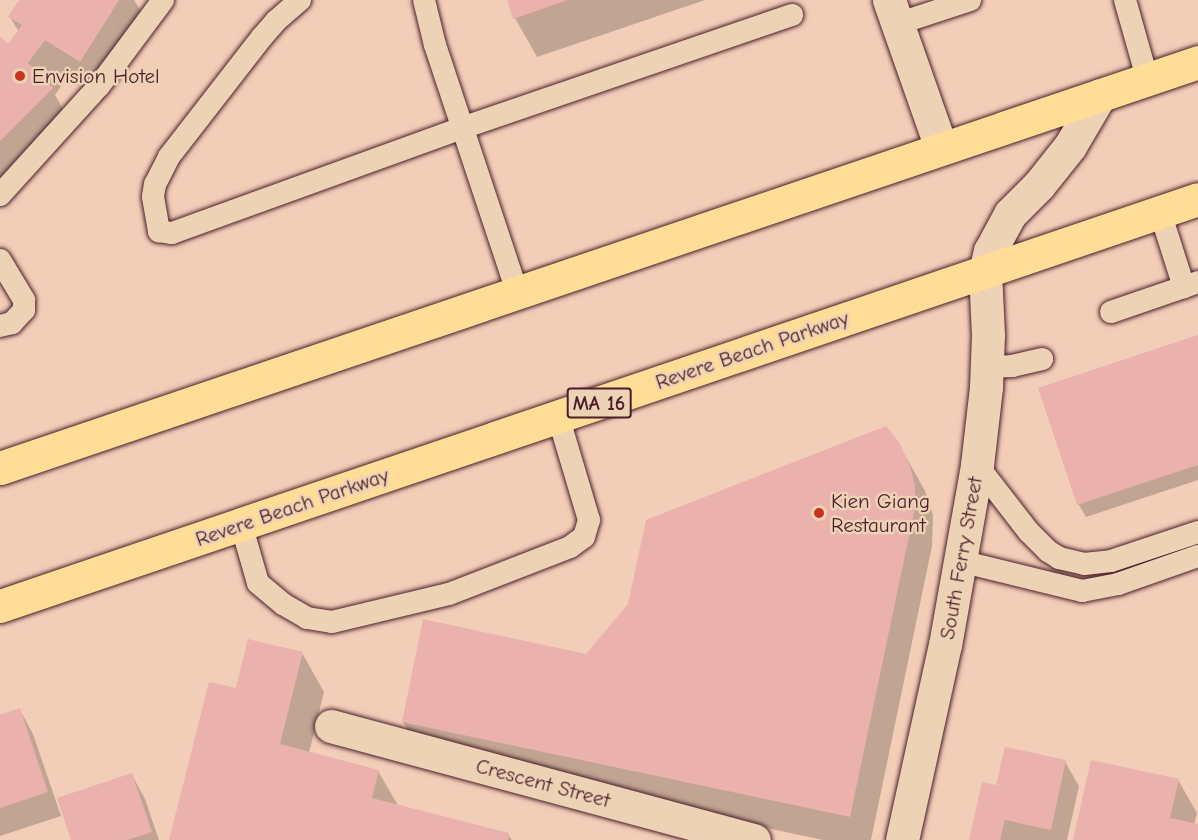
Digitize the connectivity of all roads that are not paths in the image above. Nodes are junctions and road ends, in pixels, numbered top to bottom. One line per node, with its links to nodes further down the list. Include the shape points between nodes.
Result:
1 (163, 0): 13 (lane, via 99,86)
2 (300, 0): 11 (lane, via 262,37 169,157 154,184 159,231 172,233)
3 (424, 0): 11 (lane)
4 (970, 0): 6 (lane)
5 (1125, 4): 9 (lane)
6 (897, 8): 12 (street)
7 (792, 15): 11 (lane)
8 (1198, 62): 9 (highway)
9 (1147, 78): 10 (highway)
10 (1100, 95): 12 (highway); 17 (street, South Ferry Street, via 1070,146 1004,223)
11 (462, 128): 19 (lane)
12 (941, 148): 19 (highway)
13 (0, 195)
14 (1198, 199): 15 (highway, Revere Beach Parkway / MA 16)
15 (1160, 212): 17 (highway, Revere Beach Parkway / MA 16); 18 (lane)
16 (0, 260): 21 (lane, via 24,300 24,310 12,322)
17 (985, 272): 23 (street, South Ferry Street); 24 (highway, Revere Beach Parkway / MA 16)
18 (1191, 285): 20 (lane)
19 (517, 292): 26 (highway)
20 (1111, 312)
21 (0, 326)
22 (1042, 359): 23 (lane)
23 (987, 367): 25 (street, South Ferry Street)
24 (558, 416): 27 (highway, Revere Beach Parkway / MA 16); 27 (lane, via 589,520 584,537 570,547 450,594 332,622 307,618 258,583)
25 (977, 465): 28 (lane, via 1029,532 1059,558 1084,564 1111,561); 30 (street, South Ferry Street)
26 (0, 468)
27 (241, 524): 31 (highway, Revere Beach Parkway / MA 16)
28 (1198, 532)
29 (1198, 556): 30 (lane, via 1082,591)
30 (960, 561): 34 (street, South Ferry Street)
31 (0, 606)
32 (331, 726): 33 (street, Crescent Street)
33 (754, 840)
34 (902, 840)

